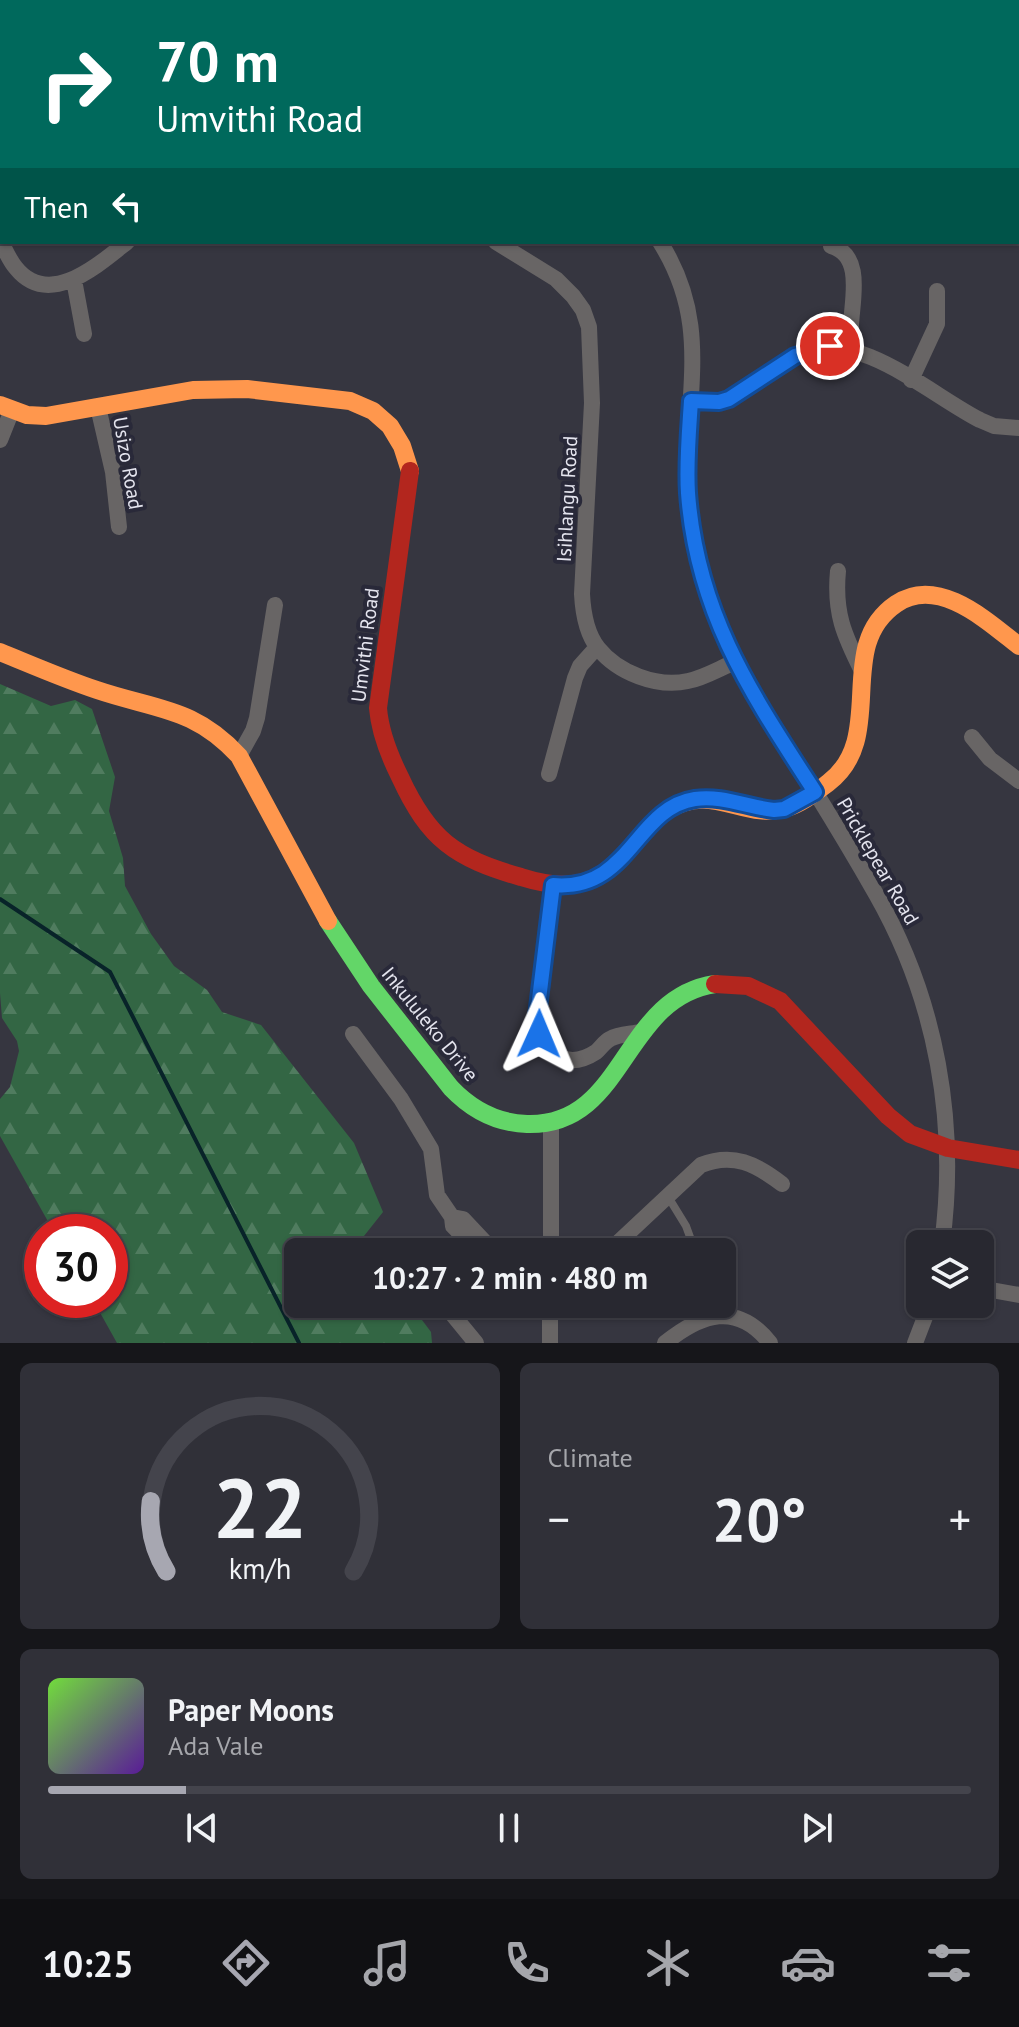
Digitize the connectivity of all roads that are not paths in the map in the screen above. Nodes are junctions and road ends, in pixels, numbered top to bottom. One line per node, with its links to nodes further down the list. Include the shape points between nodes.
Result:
1 (2, 244): 6 (street, via 25,277 46,285)
2 (124, 244): 6 (street)
3 (499, 244): 20 (street, Isihlangu Road, via 556,279 573,296 589,327 592,403 582,594 584,618)
4 (661, 244): 11 (street, Pricklepear Road, via 689,313)
5 (831, 246): 9 (street, via 843,251 851,266)
6 (74, 280): 8 (street)
7 (937, 291): 10 (street, via 937,324)
8 (84, 334)
9 (855, 350): 10 (street); 11 (street, via 830,346 804,351 729,399)
10 (911, 380): 14 (street, via 980,420)
11 (691, 401): 22 (street, Pricklepear Road, via 692,527 709,601)
12 (98, 407): 13 (street, Umvithi Road, via 46,416); 16 (street, Usizo Road); 29 (street, Umvithi Road, via 182,391 247,389 350,401 384,418 401,442 410,470 378,708 388,752 420,820 441,842 477,862)
13 (6, 408): 15 (street)
14 (1019, 428)
15 (0, 440)
16 (119, 527)
17 (838, 571): 23 (street, via 839,622)
18 (275, 605): 25 (street, via 257,718)
19 (1019, 646): 23 (street, Umvithi Road, via 957,604 935,595 917,596 878,618)
20 (597, 647): 22 (street, via 632,673 666,683 690,681); 26 (street, via 575,678)
21 (0, 652): 25 (street, Inkululeko Drive, via 101,691 191,716)
22 (735, 662): 28 (street, Pricklepear Road)
23 (862, 673): 28 (street, Umvithi Road, via 854,750 843,770)
24 (972, 737): 27 (street)
25 (239, 756): 32 (street, Inkululeko Drive, via 345,949 451,1088 472,1108 501,1121)
26 (549, 774)
27 (1019, 781)
28 (815, 792): 29 (street, Umvithi Road, via 774,810 709,799 682,803 651,825 604,873); 33 (street, Pricklepear Road, via 895,927 912,967 930,1022)
29 (553, 885): 30 (street, via 536,1024 543,1044 556,1057 578,1060 610,1038)
30 (640, 1032): 32 (street, Inkululeko Drive, via 594,1098); 33 (street, Inkululeko Drive, via 664,1004 691,990 715,983 754,988 787,1007 900,1127)
31 (353, 1034): 37 (street, via 431,1149 437,1195)
32 (551, 1122): 41 (street)
33 (948, 1148): 34 (street, Inkululeko Drive); 38 (street, Pricklepear Road)
34 (1019, 1160)
35 (782, 1184): 36 (street, via 749,1163 725,1159 701,1165)
36 (667, 1195): 42 (street); 43 (lane)
37 (452, 1217): 39 (street); 40 (street, via 463,1219)
38 (944, 1230)
39 (465, 1238)
40 (481, 1238)
41 (551, 1238)
42 (622, 1238)
43 (690, 1238)
44 (994, 1291): 45 (street)
45 (1019, 1295)
46 (455, 1318): 49 (street)
47 (550, 1318): 50 (street)
48 (925, 1318): 53 (street)
49 (476, 1343)
50 (550, 1343)
51 (665, 1343): 52 (street, via 700,1320 720,1316 743,1320)
52 (770, 1343)
53 (915, 1343)

